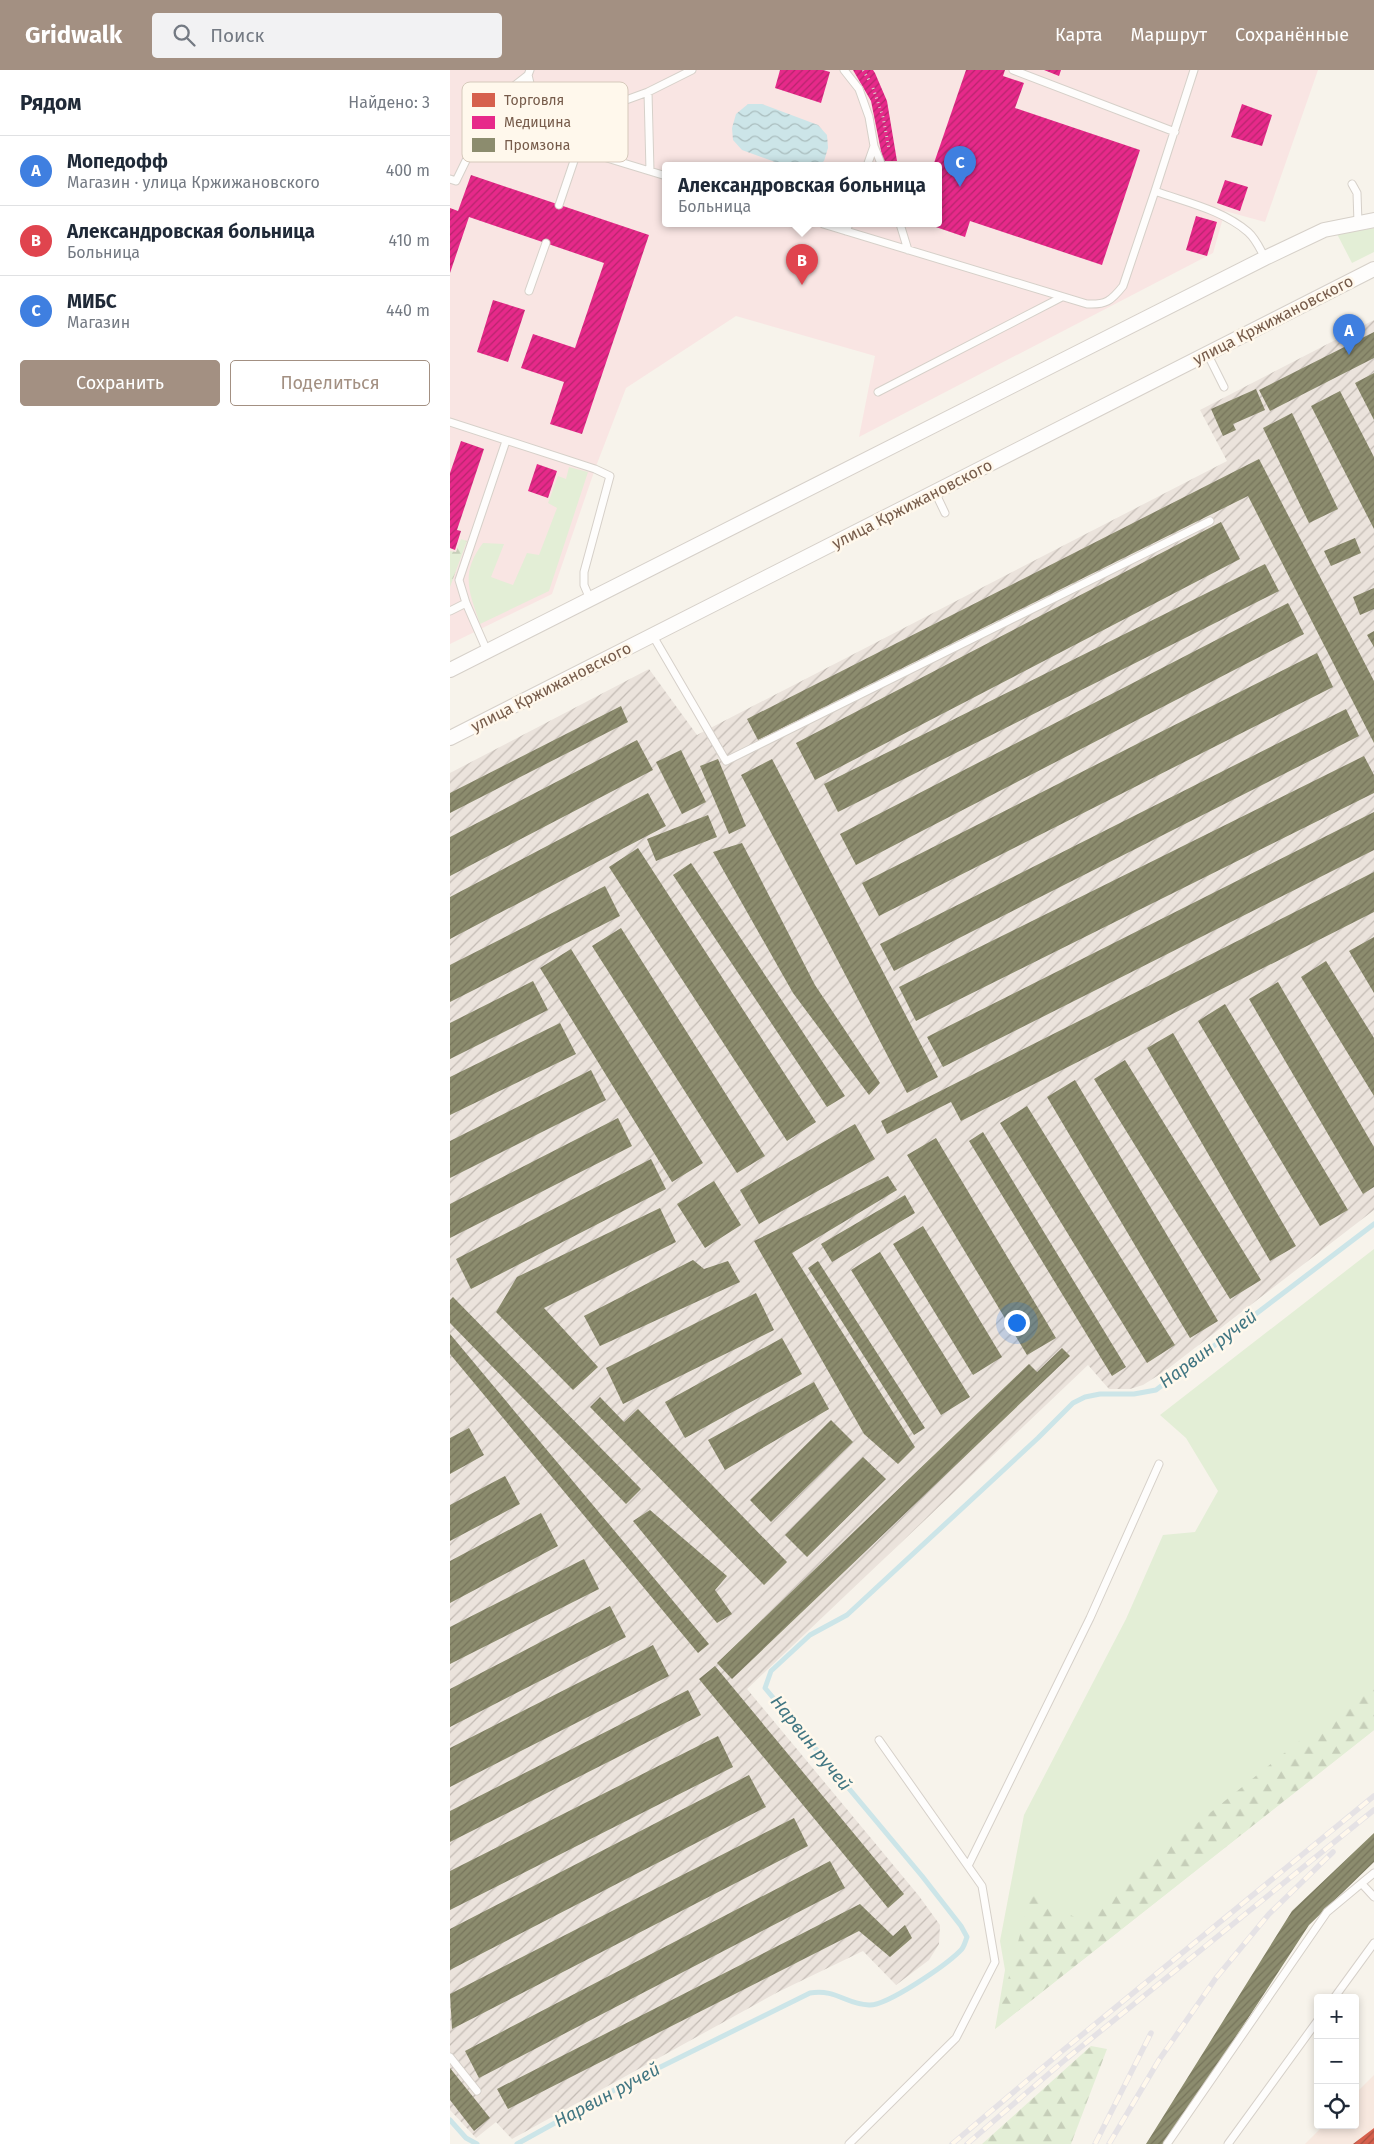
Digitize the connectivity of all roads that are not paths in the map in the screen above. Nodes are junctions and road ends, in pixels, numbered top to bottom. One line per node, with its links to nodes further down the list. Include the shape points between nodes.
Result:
1 (692, 70): 7 (lane)
2 (844, 70): 10 (lane, via 859,88)
3 (1013, 70): 9 (lane)
4 (1194, 70): 9 (lane)
5 (529, 73): 6 (lane)
6 (518, 82)
7 (648, 92): 8 (lane); 16 (lane)
8 (628, 99)
9 (1174, 132): 20 (lane)
10 (874, 146): 14 (lane); 15 (lane)
11 (465, 162): 18 (lane, via 456,181)
12 (574, 162): 21 (lane)
13 (621, 162): 16 (lane)
14 (868, 162)
15 (880, 162)
16 (650, 171): 17 (lane)
17 (662, 175)
18 (450, 179)
19 (1352, 184): 23 (lane, via 1357,193)
20 (1155, 191): 28 (lane, via 1223,216 1248,232); 31 (lane, via 1123,286 1114,297 1102,305)
21 (559, 204)
22 (1374, 220): 23 (street)
23 (1358, 223): 28 (street, via 1324,230)
24 (848, 227): 27 (lane)
25 (901, 227): 27 (lane)
26 (546, 243): 30 (lane)
27 (908, 250): 31 (lane)
28 (1265, 258): 40 (street)
29 (1374, 268): 32 (street, улица Кржижановского)
30 (529, 291)
31 (1062, 297): 34 (lane)
32 (1207, 353): 33 (lane); 37 (street, улица Кржижановского)
33 (1224, 387)
34 (878, 392)
35 (450, 422): 36 (lane)
36 (506, 441): 40 (lane, via 610,476 584,572 584,585); 41 (lane, via 459,580)
37 (934, 492): 38 (lane); 43 (street, улица Кржижановского)
38 (945, 513)
39 (1210, 521): 43 (lane, via 726,761)
40 (590, 598): 44 (street)
41 (466, 603): 42 (lane); 44 (lane)
42 (450, 610)
43 (653, 636): 46 (street, улица Кржижановского)
44 (487, 651): 45 (street)
45 (450, 670)
46 (450, 738)
47 (1159, 1464): 49 (lane, via 1090,1618)
48 (879, 1740): 49 (lane)
49 (968, 1866): 58 (lane, via 982,1886 995,1962 956,2038)
50 (1374, 1873): 51 (lane)
51 (1362, 1884): 52 (lane); 59 (lane, via 1327,1912)
52 (1374, 1897)
53 (1374, 1943): 54 (lane)
54 (1337, 1994)
55 (1314, 2026): 60 (lane)
56 (450, 2057): 57 (lane)
57 (477, 2091)
58 (849, 2144)
59 (1167, 2144)
60 (1228, 2144)

